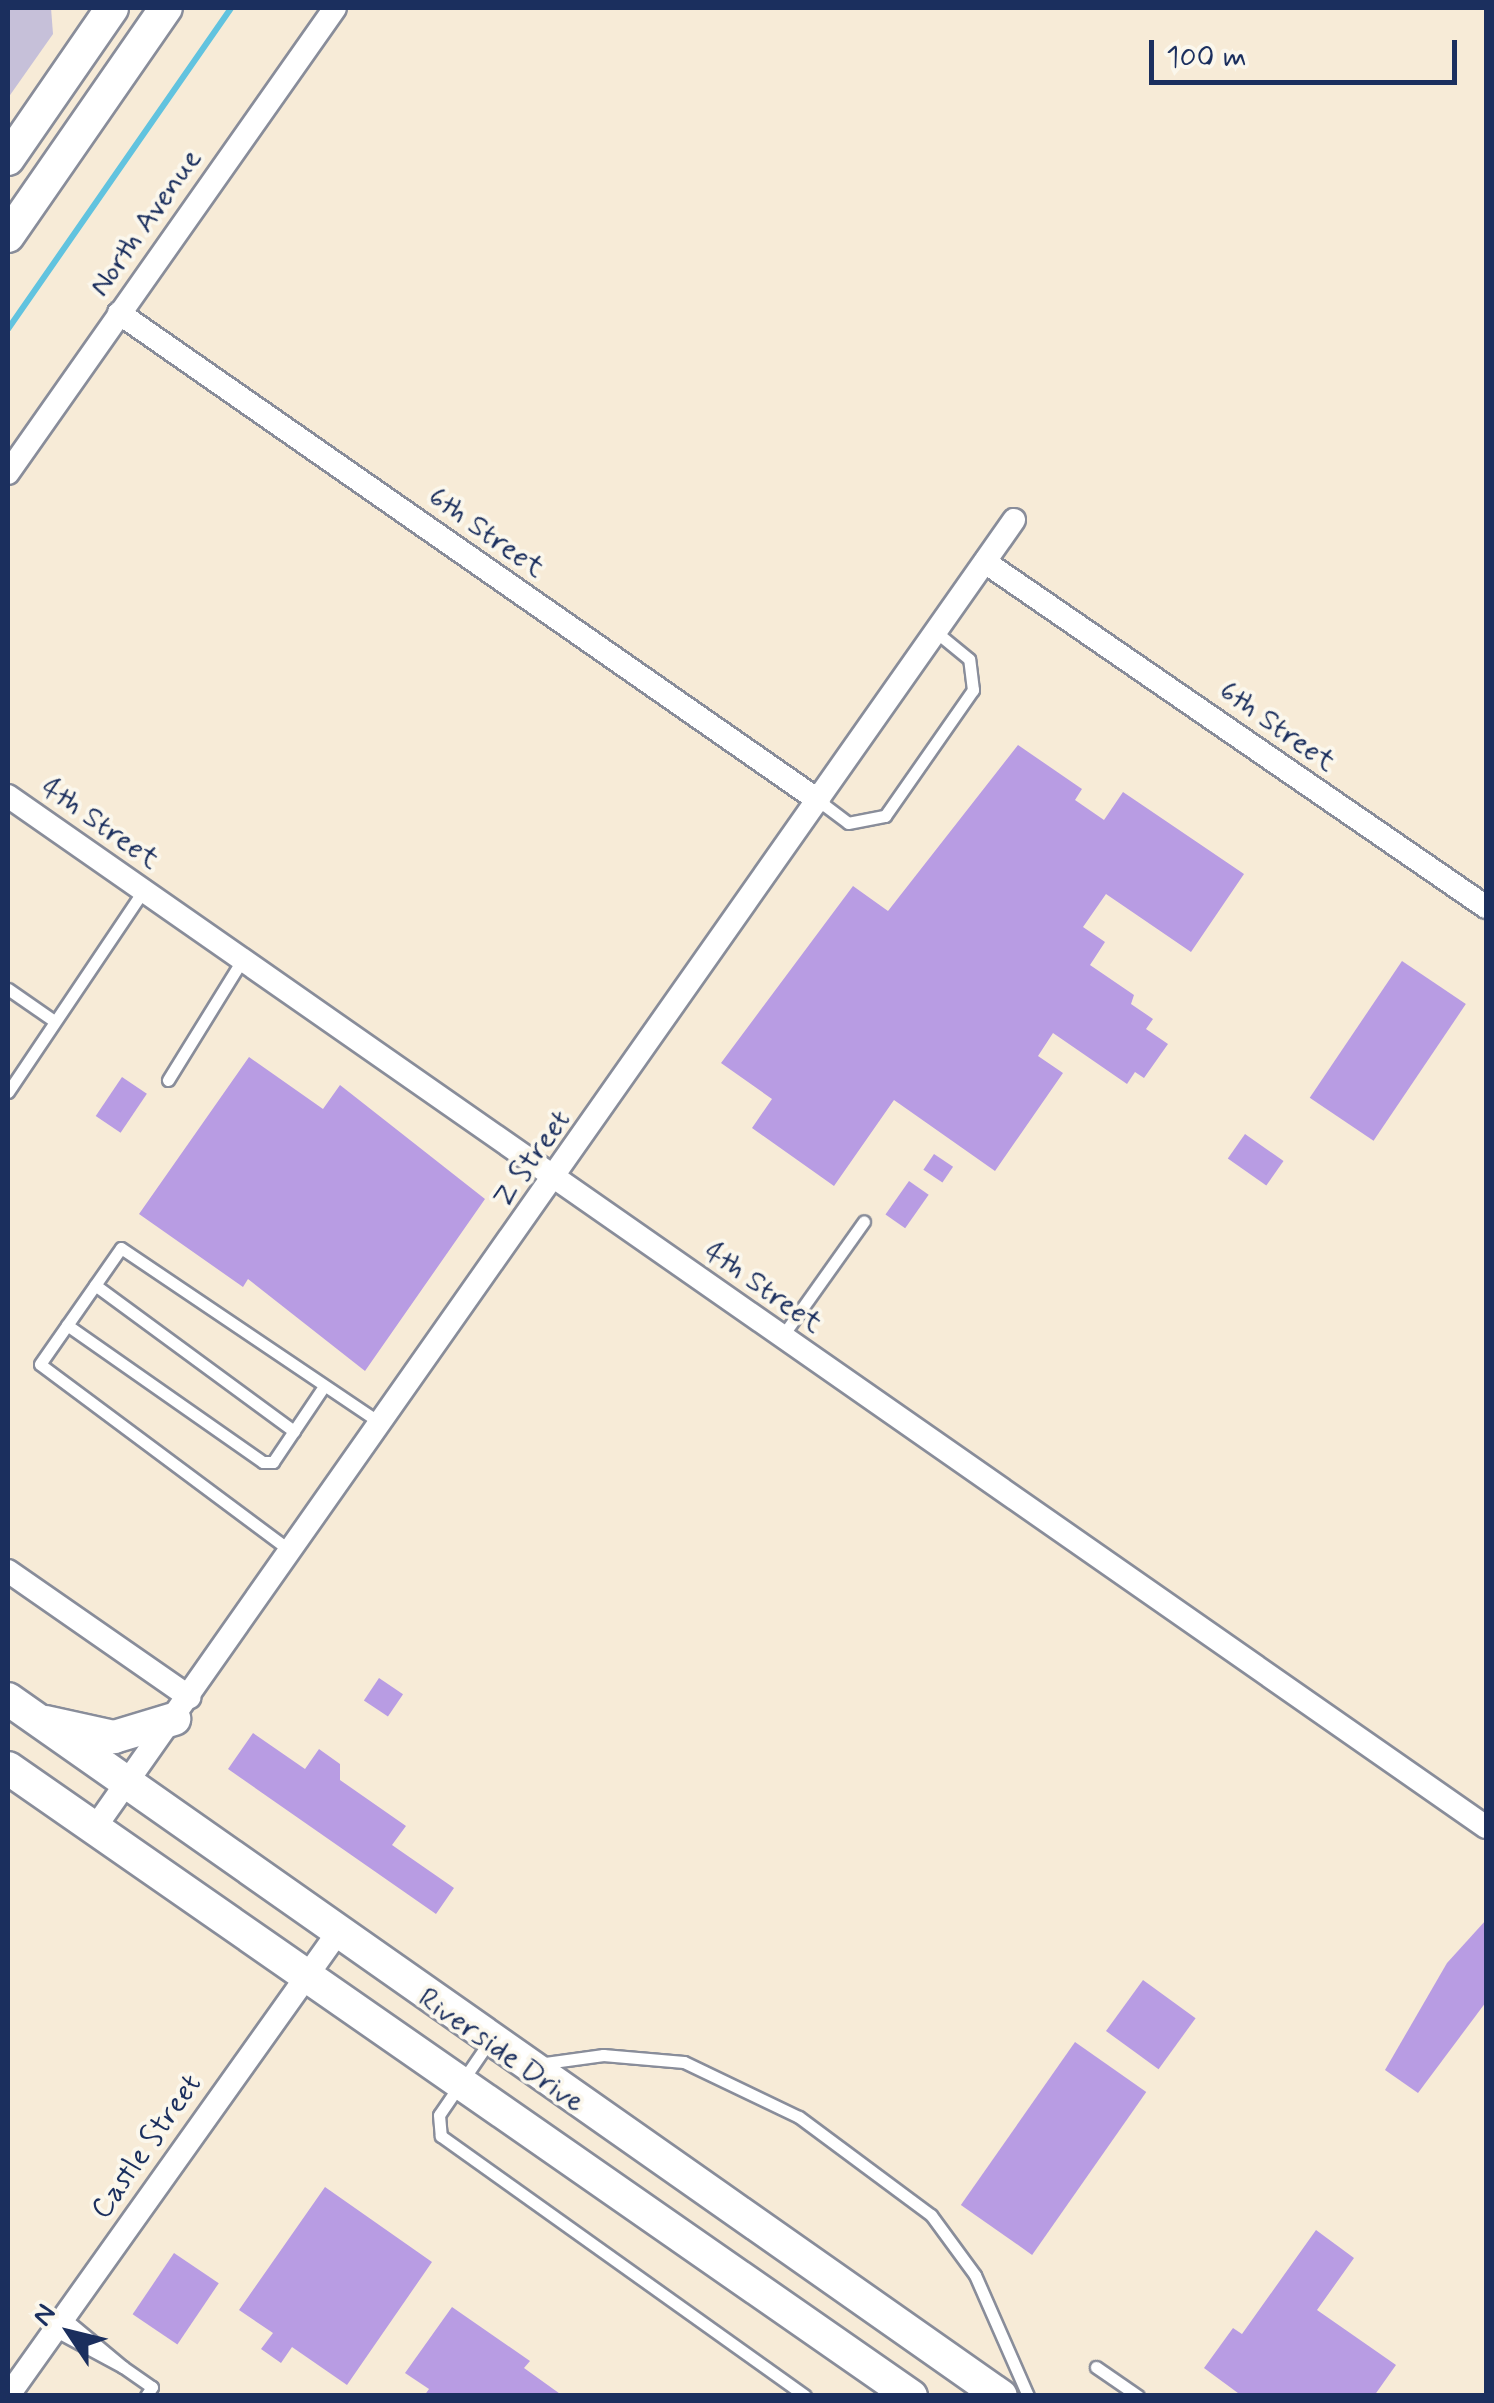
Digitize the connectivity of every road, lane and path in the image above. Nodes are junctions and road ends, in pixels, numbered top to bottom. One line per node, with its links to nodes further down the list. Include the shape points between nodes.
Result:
1 (112, 8): 4 (street)
2 (335, 8): 6 (street, North Avenue)
3 (155, 11): 5 (street)
4 (8, 159)
5 (8, 236)
6 (120, 313): 7 (street, North Avenue); 12 (street, 6th Street)
7 (8, 474)
8 (1014, 520): 9 (street, Z Street)
9 (985, 562): 10 (street, Z Street); 14 (street, 6th Street)
10 (936, 632): 12 (street, Z Street); 12 (lane, via 969,659 973,690 885,816 848,823)
11 (8, 796): 13 (street, 4th Street)
12 (818, 801): 20 (street, Z Street)
13 (143, 891): 15 (street, 4th Street); 17 (lane)
14 (1486, 907)
15 (242, 960): 18 (lane); 20 (street, 4th Street)
16 (8, 989): 17 (lane)
17 (54, 1021): 19 (lane)
18 (168, 1080)
19 (8, 1092)
20 (554, 1180): 24 (street, 4th Street); 26 (street, Z Street)
21 (864, 1221): 24 (lane)
22 (95, 1285): 23 (lane); 25 (lane, via 121,1248); 27 (lane)
23 (68, 1325): 27 (lane, via 272,1462); 28 (lane, via 40,1364)
24 (781, 1338): 35 (street, 4th Street)
25 (322, 1389): 26 (lane); 27 (lane)
26 (384, 1425): 28 (street, Z Street)
27 (294, 1431)
28 (293, 1553): 31 (street, Z Street)
29 (8, 1571): 31 (street)
30 (8, 1698): 32 (street, Riverside Drive)
31 (182, 1708): 32 (street, via 114,1737); 34 (street, Z Street)
32 (41, 1721): 34 (street, Riverside Drive)
33 (8, 1768): 36 (street, Riverside Drive)
34 (125, 1786): 36 (street, Z Street); 37 (street, Riverside Drive)
35 (1486, 1826)
36 (94, 1829): 38 (street, Riverside Drive)
37 (336, 1934): 38 (street, Castle Street); 39 (street, Riverside Drive)
38 (309, 1977): 41 (street, Riverside Drive); 42 (street, Castle Street)
39 (489, 2042): 40 (street, Riverside Drive); 41 (lane)
40 (523, 2066): 50 (street, Riverside Drive); 51 (lane, via 603,2055 684,2062 799,2117 931,2214 975,2275)
41 (462, 2082): 48 (lane, via 439,2115 449,2144); 49 (street, Riverside Drive)
42 (59, 2324): 43 (lane, via 116,2354); 43 (lane, via 108,2366); 46 (street, Castle Street)
43 (123, 2367): 45 (lane)
44 (1096, 2367): 52 (lane)
45 (149, 2391): 47 (lane)
46 (8, 2396)
47 (164, 2396)
48 (805, 2396)
49 (911, 2396)
50 (1001, 2396)
51 (1028, 2396)
52 (1138, 2396)

